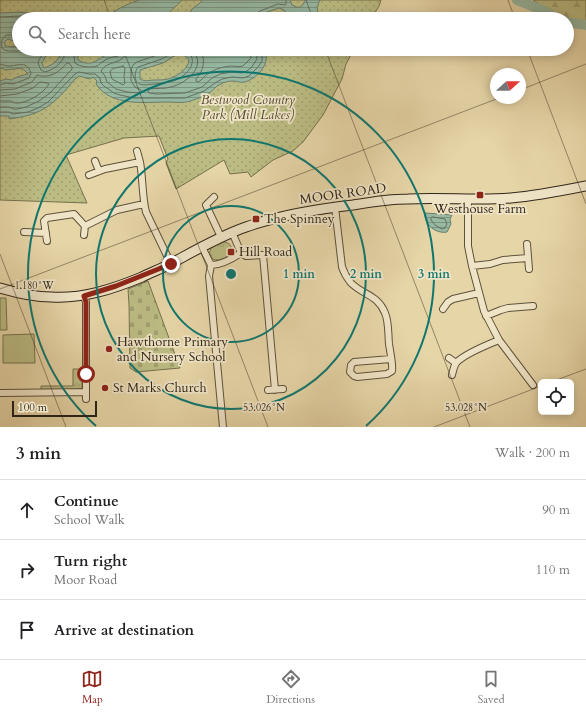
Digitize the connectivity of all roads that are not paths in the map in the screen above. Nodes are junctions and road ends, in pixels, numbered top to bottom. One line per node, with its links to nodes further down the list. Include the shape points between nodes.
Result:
1 (138, 151): 3 (street)
2 (95, 161): 4 (street)
3 (140, 162): 4 (street); 9 (street)
4 (99, 171): 5 (street)
5 (89, 175)
6 (586, 186): 8 (main road, MOOR ROAD, via 510,198)
7 (214, 197): 16 (street, via 206,206)
8 (468, 199): 10 (main road, MOOR ROAD, via 408,199); 24 (street, via 468,246)
9 (144, 204): 11 (street, via 117,210); 22 (street)
10 (336, 207): 13 (main road, MOOR ROAD, via 279,218); 38 (street, via 344,273 351,282 376,299 383,308 387,318)
11 (85, 226): 14 (street, via 74,214 47,218 44,221); 15 (street)
12 (24, 232): 14 (street)
13 (232, 232): 16 (main road, MOOR ROAD); 20 (street)
14 (46, 233): 17 (street)
15 (84, 235)
16 (221, 238): 19 (main road, MOOR ROAD)
17 (47, 241)
18 (527, 244): 21 (street)
19 (202, 247): 22 (main road, MOOR ROAD); 23 (street)
20 (241, 253): 23 (street, via 225,262); 44 (street, via 246,256 262,253)
21 (528, 258): 24 (street); 25 (street)
22 (171, 264): 29 (main road, MOOR ROAD)
23 (211, 265): 46 (street, via 209,276)
24 (472, 266): 27 (street)
25 (529, 269)
26 (0, 288): 29 (main road, MOOR ROAD, via 51,298)
27 (478, 293): 30 (street); 35 (street)
28 (445, 295): 30 (street)
29 (84, 296): 45 (street, via 86,396)
30 (450, 300): 33 (street)
31 (522, 306): 32 (street); 34 (street); 35 (street)
32 (533, 306)
33 (443, 309)
34 (522, 314)
35 (486, 316): 36 (street)
36 (499, 340): 39 (street); 41 (street)
37 (449, 358): 39 (street)
38 (391, 359): 38 (street, via 392,371 387,374 357,377 350,372 354,362)
39 (456, 363): 40 (street)
40 (452, 375)
41 (533, 385)
42 (283, 389): 44 (street)
43 (268, 390): 44 (street)
44 (275, 390)
45 (0, 393)
46 (223, 427)

